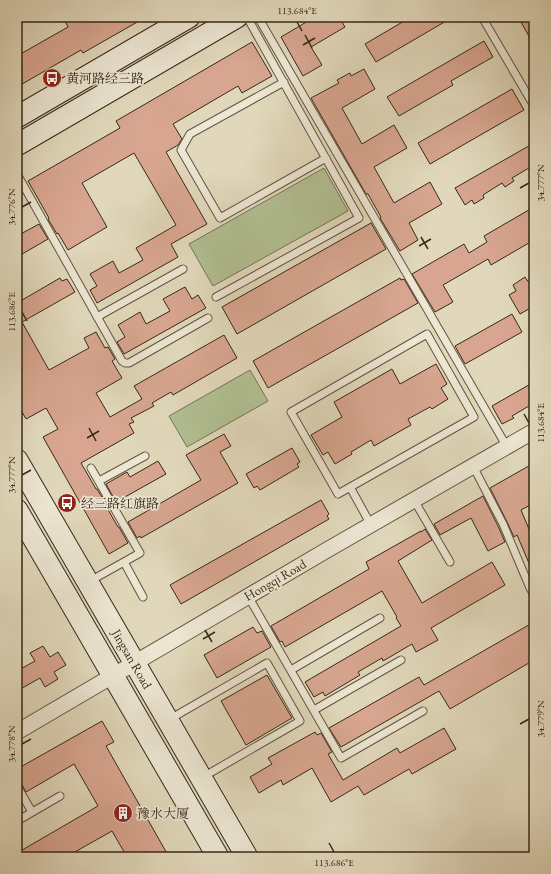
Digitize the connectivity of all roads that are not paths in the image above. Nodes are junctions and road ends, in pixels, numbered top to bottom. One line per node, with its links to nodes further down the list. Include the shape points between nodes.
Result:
1 (189, 17): 8 (main road)
2 (237, 17): 9 (main road)
3 (247, 17): 6 (lane)
4 (258, 17): 17 (lane)
5 (482, 17): 7 (lane)
6 (284, 82): 10 (lane); 10 (lane, via 190,134 181,150 220,218)
7 (534, 106)
8 (17, 117)
9 (17, 145)
10 (326, 158): 13 (lane, via 359,218)
11 (17, 174): 14 (lane)
12 (183, 269): 14 (lane)
13 (216, 297)
14 (97, 317): 15 (lane, via 125,363)
15 (208, 318)
16 (534, 431): 17 (street, Hongqi Road)
17 (507, 446): 20 (street, Hongqi Road)
18 (145, 456): 22 (lane)
19 (17, 460): 29 (main road, Jingsan Road)
20 (473, 466): 24 (street, Hongqi Road); 30 (lane, via 503,524)
21 (92, 468): 22 (lane)
22 (99, 481): 27 (lane, via 140,553)
23 (350, 487): 23 (lane, via 338,494 291,412 427,334 474,417); 26 (lane)
24 (414, 500): 26 (street, Hongqi Road); 28 (lane)
25 (17, 510): 37 (main road, Jingsan Road)
26 (371, 524): 31 (street, Hongqi Road)
27 (124, 562): 29 (lane); 32 (lane)
28 (450, 562)
29 (88, 583): 35 (main road, Jingsan Road)
30 (534, 595)
31 (248, 596): 35 (street, Hongqi Road); 36 (lane)
32 (143, 597)
33 (380, 618): 36 (lane)
34 (401, 660): 38 (lane)
35 (134, 663): 37 (street, Hongqi Road); 40 (main road, Jingsan Road)
36 (291, 670): 38 (lane)
37 (113, 676): 41 (street, Hongqi Road); 47 (main road, Jingsan Road)
38 (314, 710): 39 (lane, via 341,758)
39 (423, 711)
40 (168, 720): 42 (main road, Jingsan Road); 42 (lane, via 267,663 300,721)
41 (17, 732)
42 (201, 778): 48 (main road, Jingsan Road)
43 (17, 786): 45 (lane)
44 (60, 796): 45 (lane)
45 (32, 812): 46 (lane)
46 (17, 821)
47 (218, 857)
48 (247, 857)

